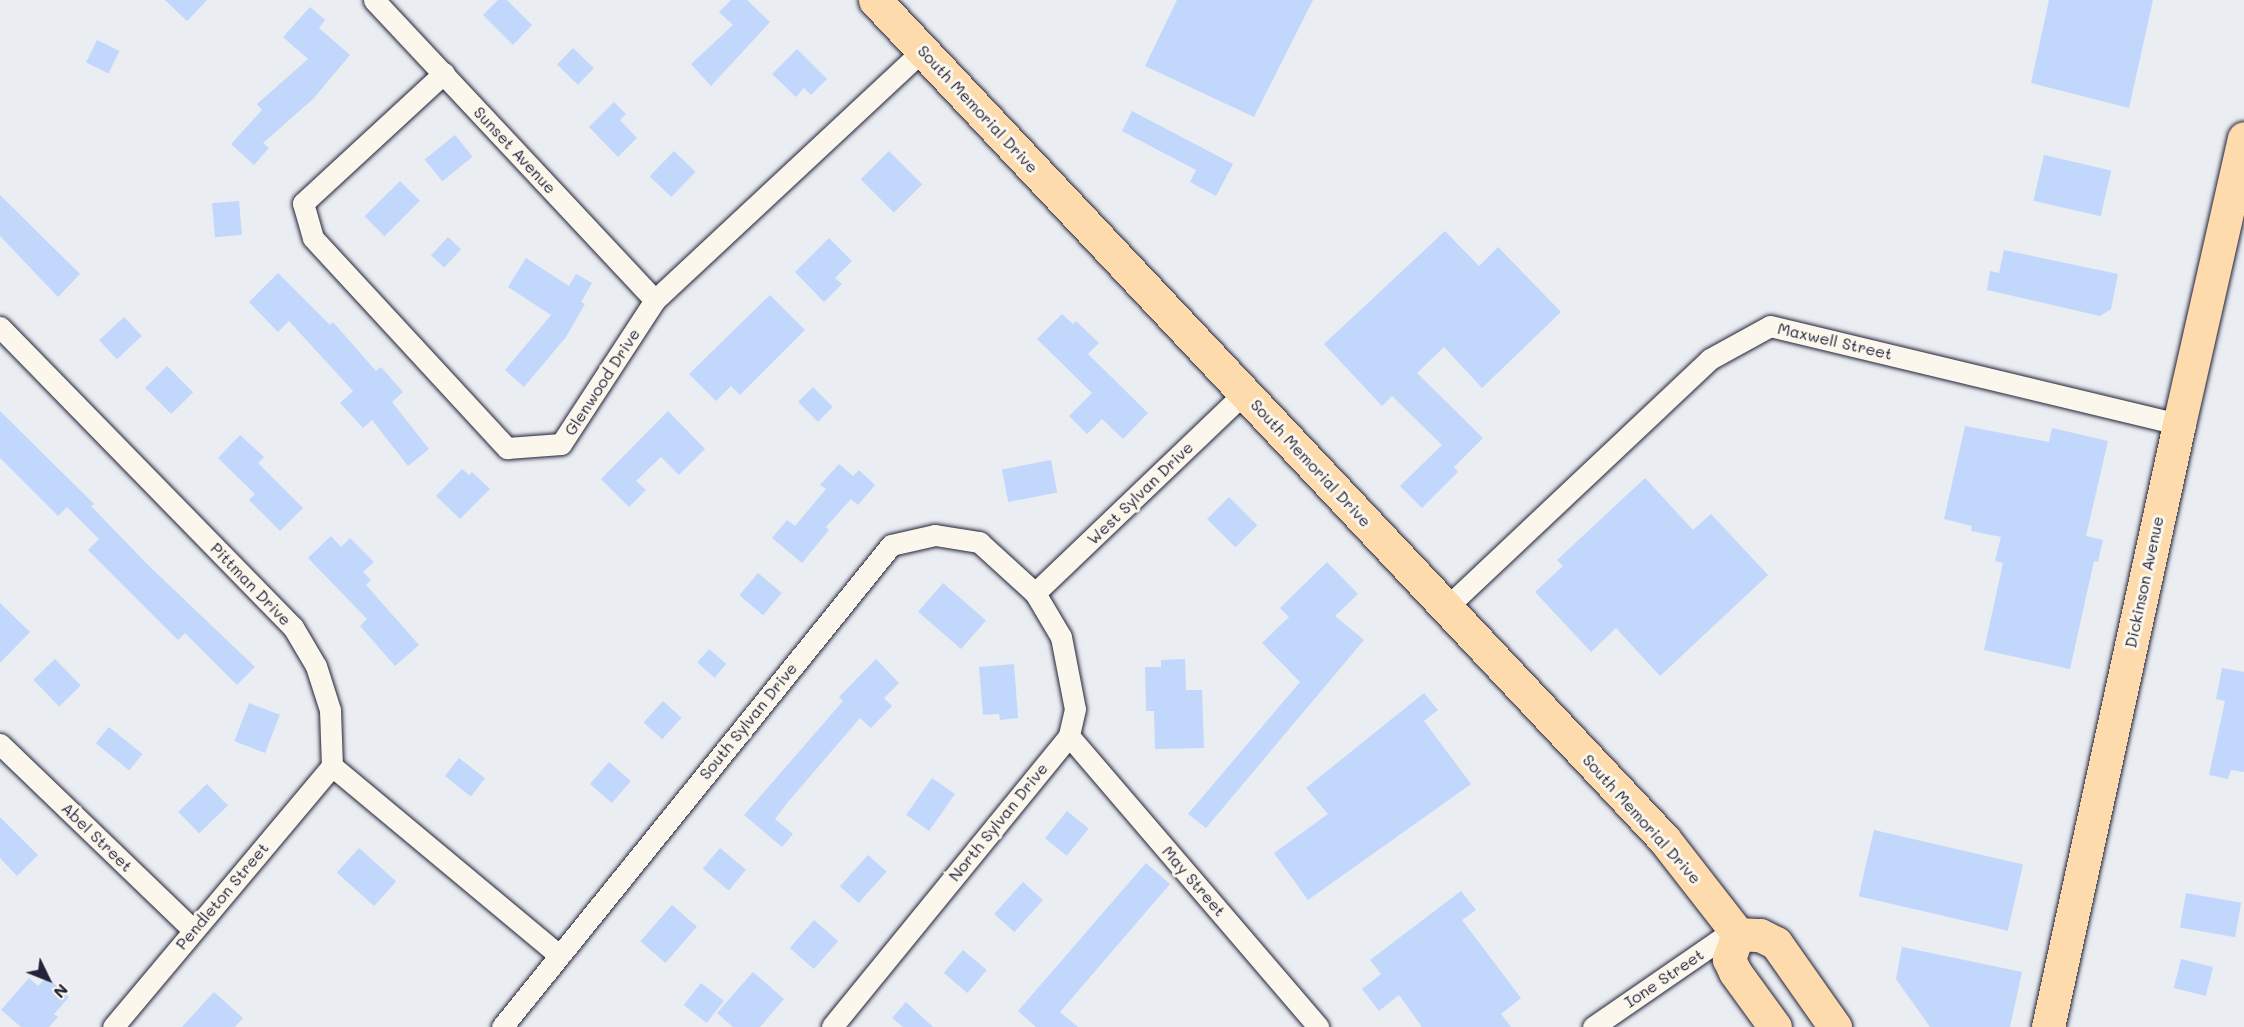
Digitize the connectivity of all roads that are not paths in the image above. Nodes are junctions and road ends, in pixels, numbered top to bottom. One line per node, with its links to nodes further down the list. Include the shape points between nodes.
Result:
1 (374, 0): 4 (street, Sunset Avenue)
2 (875, 0): 3 (main road, South Memorial Drive)
3 (922, 51): 6 (street, Glenwood Drive); 8 (main road, South Memorial Drive)
4 (444, 73): 6 (street, Sunset Avenue); 6 (street, Glenwood Drive, via 303,203 313,238 507,448 561,444)
5 (2244, 138): 9 (main road, Dickinson Avenue)
6 (655, 300)
7 (0, 327): 14 (street, Pittman Drive, via 293,627 316,666 330,710)
8 (1245, 392): 10 (street, West Sylvan Drive); 11 (main road, South Memorial Drive)
9 (2179, 424): 11 (street, Maxwell Street, via 1770,326 1710,359); 25 (main road, Dickinson Avenue)
10 (1035, 593): 12 (street, North Sylvan Drive, via 1061,637 1070,673 1075,709); 17 (street, South Sylvan Drive, via 979,542 935,535 891,545)
11 (1447, 607): 16 (main road, South Memorial Drive, via 1664,838)
12 (1069, 736): 21 (street, North Sylvan Drive); 22 (street, May Street)
13 (0, 744): 15 (street, Abel Street)
14 (332, 766): 15 (street, Pendleton Street); 17 (street)
15 (193, 930): 19 (street, Pendleton Street)
16 (1737, 931): 18 (main road, via 1729,959); 23 (street, Ione Street); 24 (main road, via 1776,943)
17 (559, 955): 20 (street, South Sylvan Drive)
18 (1774, 1026)
19 (113, 1027)
20 (502, 1027)
21 (832, 1027)
22 (1318, 1027)
23 (1593, 1027)
24 (1836, 1027)
25 (2048, 1027)

